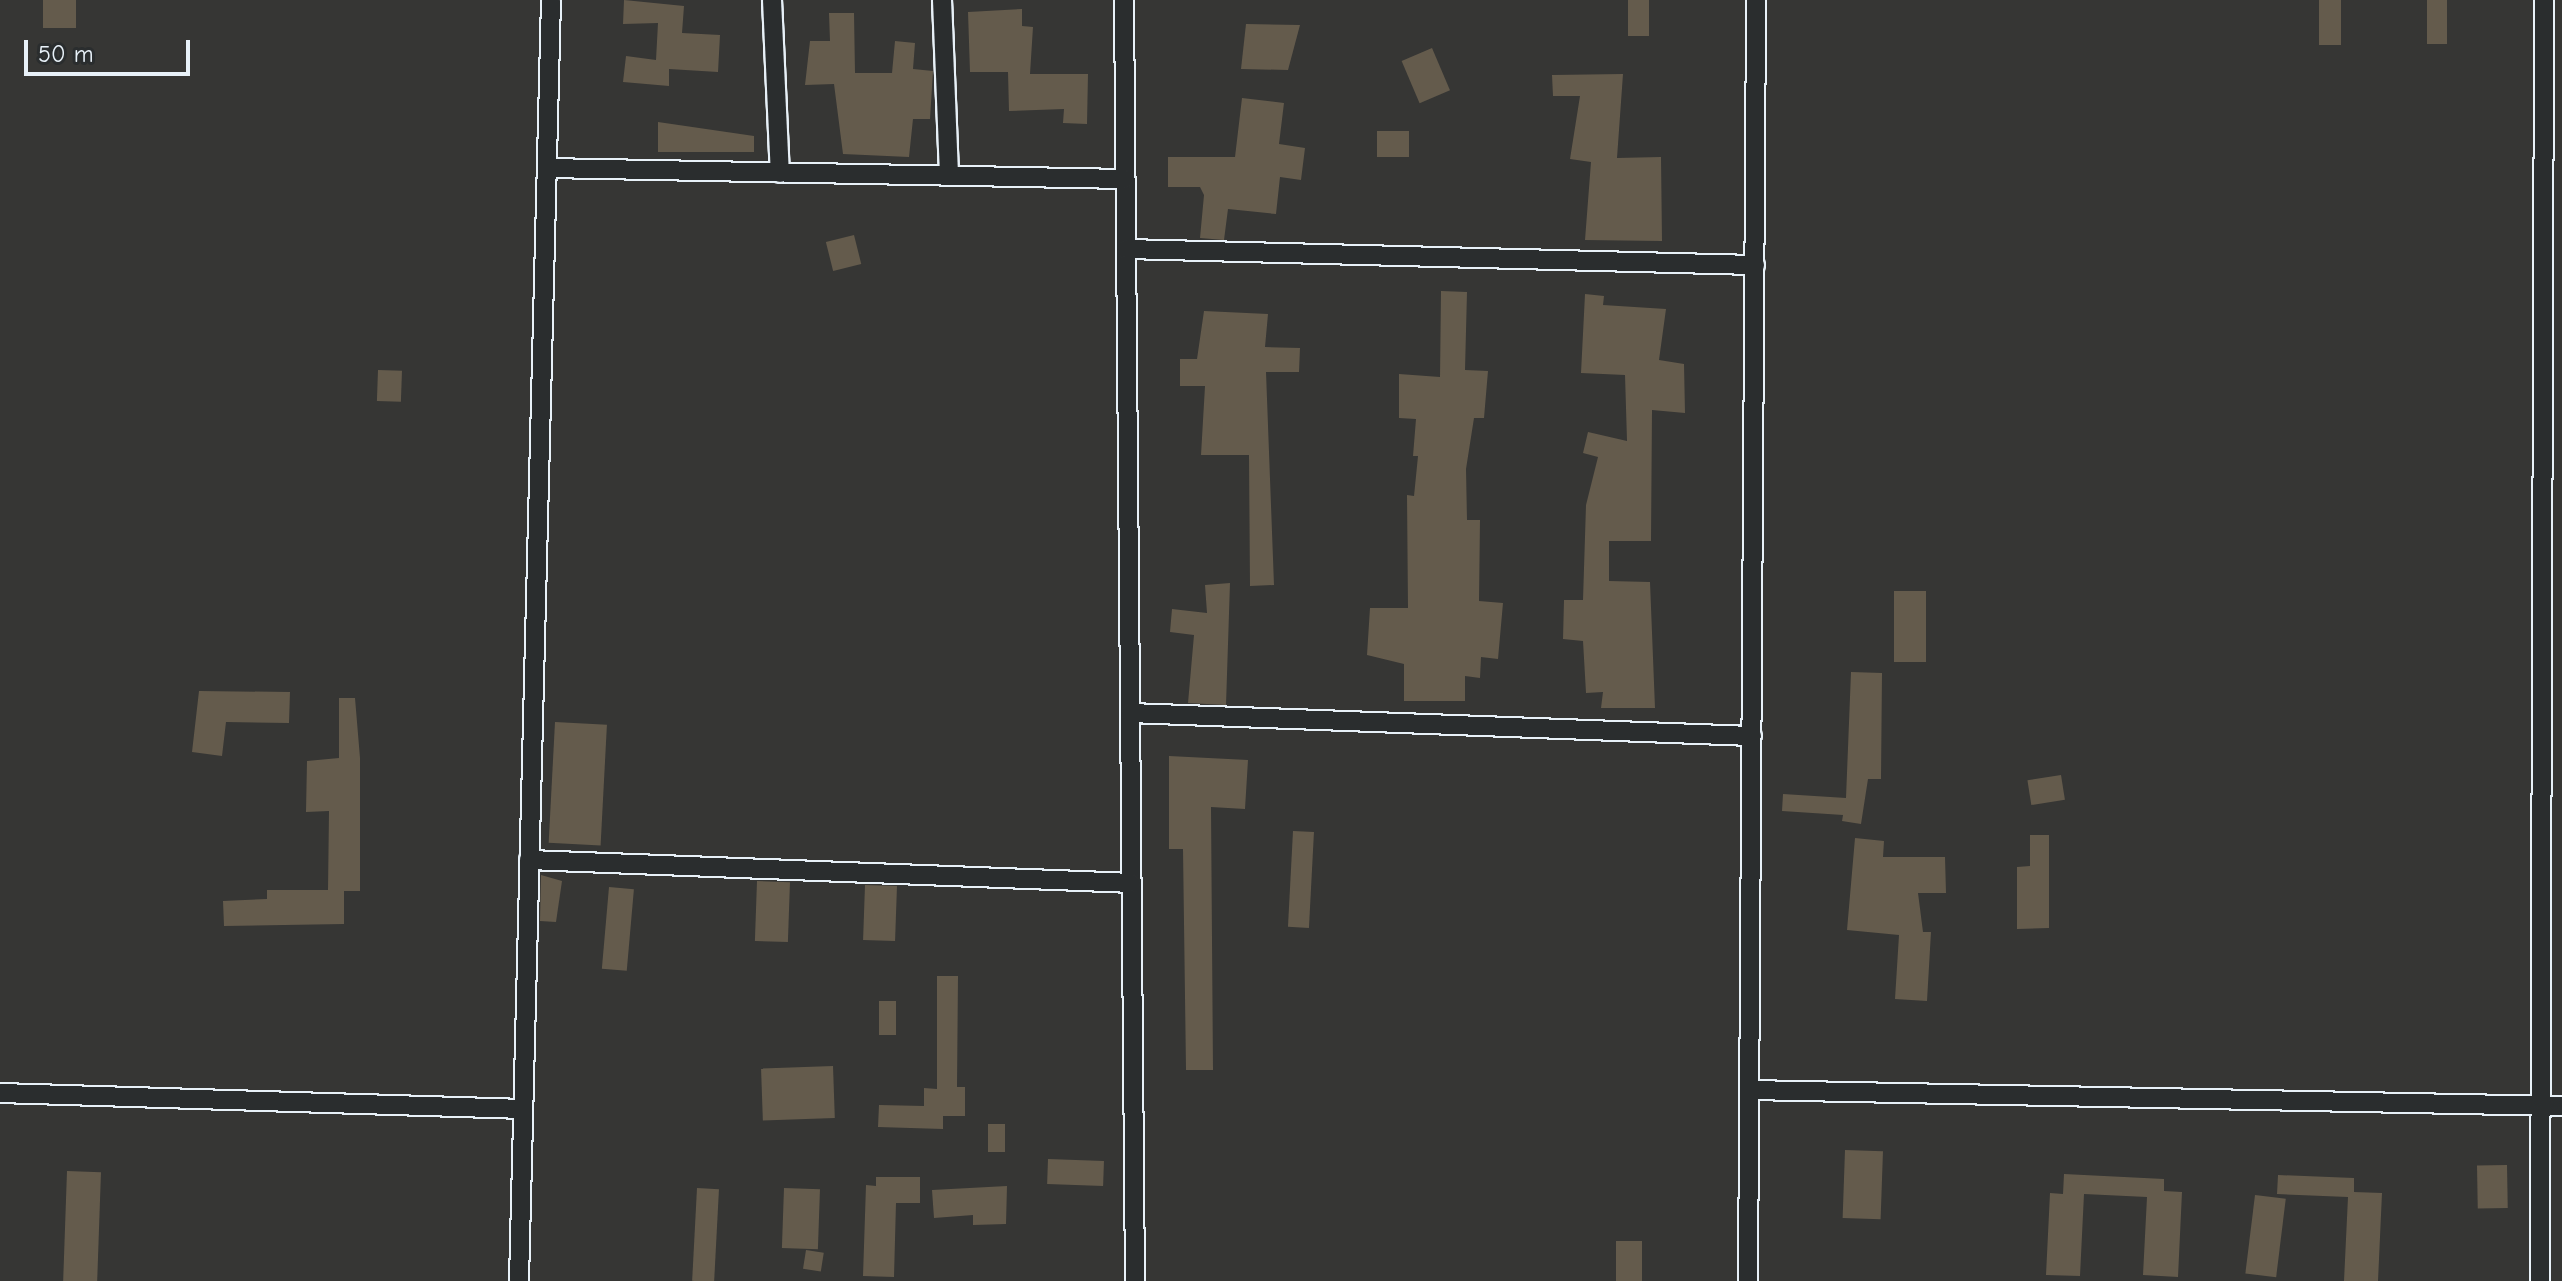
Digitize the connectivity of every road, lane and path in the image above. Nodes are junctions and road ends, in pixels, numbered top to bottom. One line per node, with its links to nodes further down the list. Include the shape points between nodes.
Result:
1 (551, 0): 7 (street)
2 (772, 0): 8 (street)
3 (942, 0): 9 (street)
4 (1124, 0): 10 (street)
5 (1756, 0): 12 (street)
6 (2544, 0): 19 (street)
7 (547, 168): 8 (street); 15 (street)
8 (780, 173): 9 (street)
9 (949, 176): 10 (street)
10 (1125, 179): 11 (street)
11 (1126, 249): 12 (street); 13 (street)
12 (1755, 265): 14 (street)
13 (1130, 713): 14 (street); 16 (street)
14 (1752, 736): 17 (street)
15 (529, 860): 16 (street); 21 (street)
16 (1132, 883): 23 (street)
17 (1749, 1090): 19 (street); 24 (street)
18 (0, 1093): 21 (street)
19 (2537, 1105): 20 (street); 25 (street)
20 (2562, 1106)
21 (523, 1109): 22 (street)
22 (519, 1281)
23 (1135, 1281)
24 (1748, 1281)
25 (2540, 1281)

